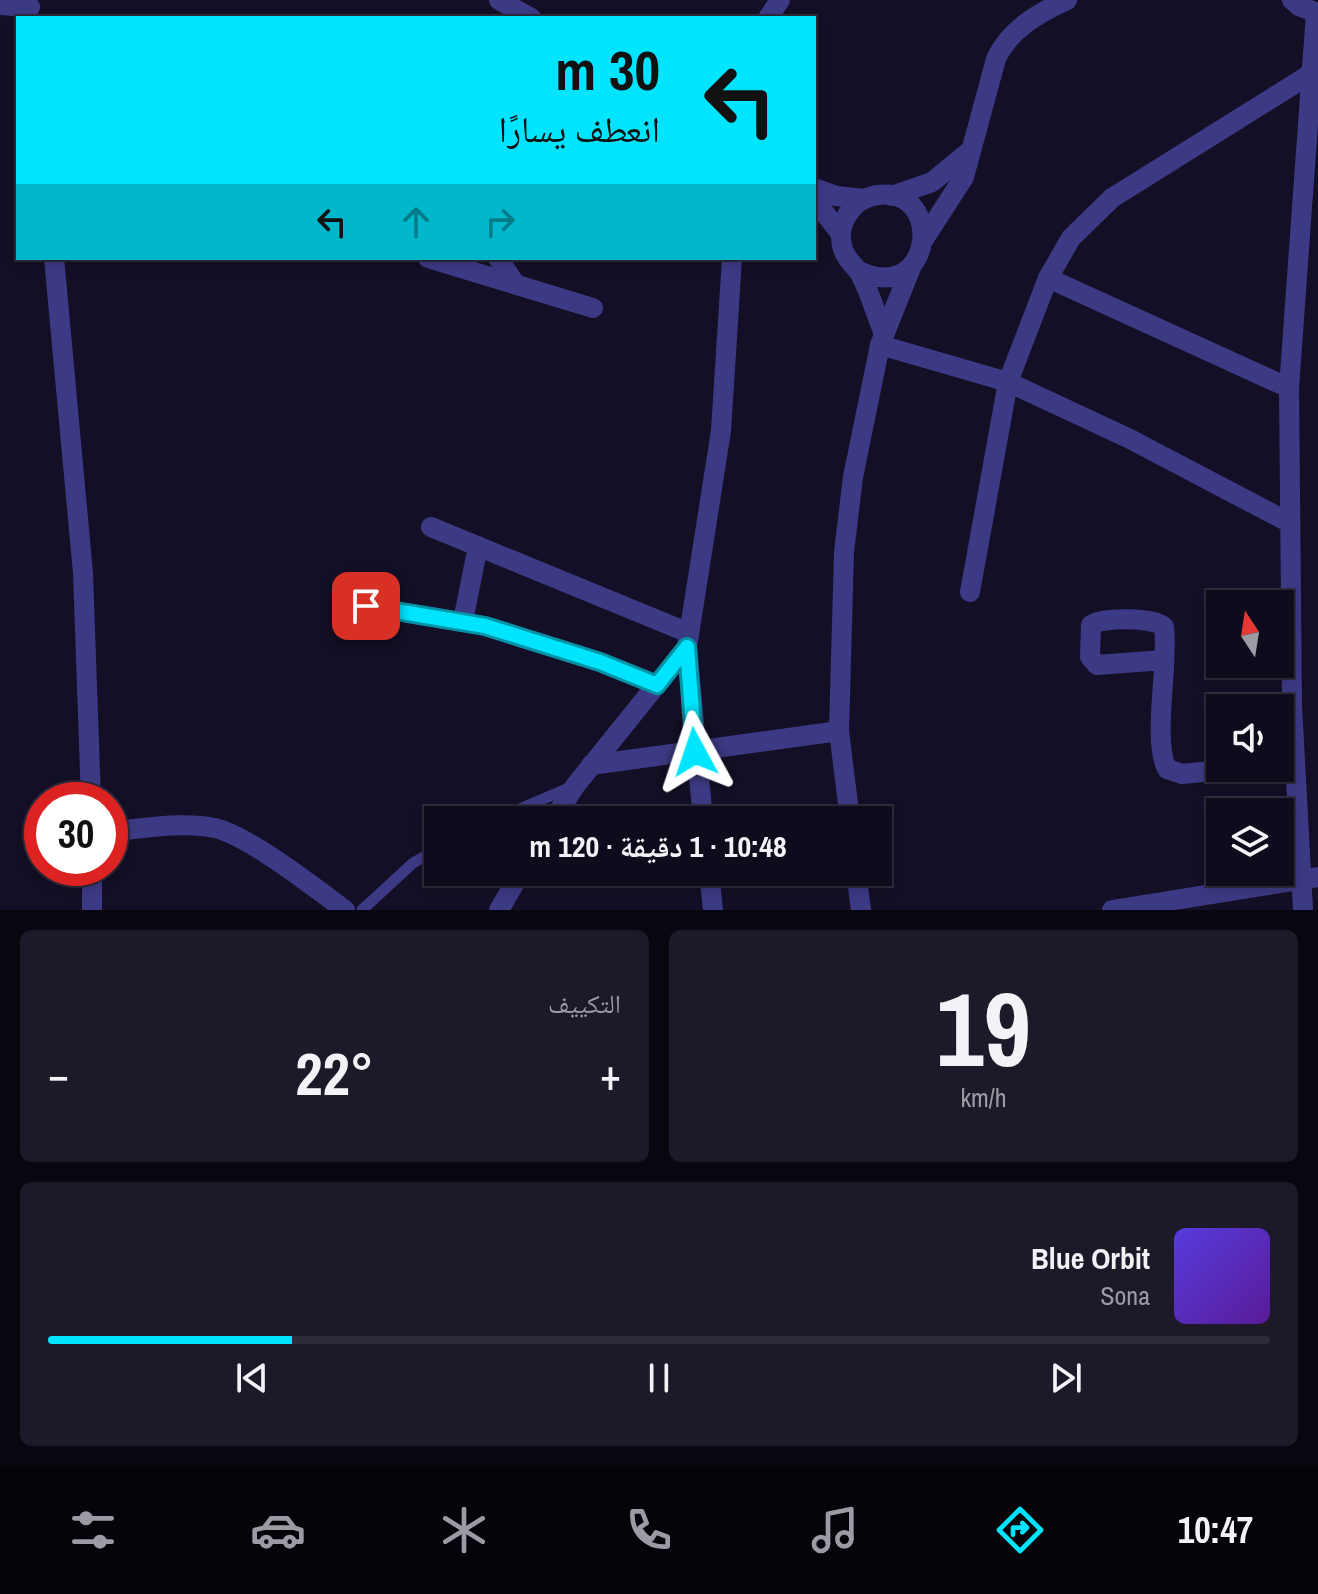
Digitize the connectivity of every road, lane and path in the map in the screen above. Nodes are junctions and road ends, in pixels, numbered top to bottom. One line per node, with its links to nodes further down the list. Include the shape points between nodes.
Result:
1 (500, 0): 6 (street)
2 (1067, 0): 9 (street, via 1032,19 1003,44)
3 (1292, 0): 7 (street)
4 (0, 5): 5 (street)
5 (30, 8)
6 (531, 11)
7 (1317, 13): 8 (street)
8 (1312, 73): 22 (street, via 1112,198 1071,238); 27 (street)
9 (974, 147): 11 (street, via 932,182); 15 (street, via 956,194)
10 (816, 189): 12 (street)
11 (892, 196): 12 (street); 15 (street, via 916,212)
12 (864, 199): 14 (street, via 852,207)
13 (816, 202): 14 (street)
14 (840, 233): 21 (street, via 848,261)
15 (924, 239): 20 (street)
16 (54, 260): 42 (street, via 83,573)
17 (435, 260): 23 (street)
18 (499, 260): 23 (street)
19 (732, 260): 34 (street, via 721,431)
20 (912, 265): 21 (street, via 886,278); 25 (street)
21 (859, 271): 25 (street)
22 (1048, 278): 26 (street); 27 (street)
23 (516, 285): 24 (street)
24 (593, 308)
25 (881, 338): 26 (street); 38 (street, via 844,552)
26 (1008, 382): 28 (street); 31 (street)
27 (1289, 388): 28 (street)
28 (1290, 523): 37 (street)
29 (431, 527): 30 (street)
30 (478, 546): 33 (street); 34 (street)
31 (970, 592)
32 (366, 606): 33 (street)
33 (463, 621): 36 (street, via 555,647)
34 (688, 640): 36 (street); 39 (street)
35 (1164, 660): 41 (street, via 1162,753 1167,769 1182,774)
36 (657, 685): 40 (street)
37 (1288, 694)
38 (839, 731): 39 (street); 48 (street)
39 (695, 752): 40 (street); 47 (street)
40 (591, 765): 44 (street)
41 (1206, 772)
42 (90, 782)
43 (1290, 782): 51 (street)
44 (575, 786): 45 (lane); 46 (street)
45 (527, 806)
46 (562, 806)
47 (701, 806)
48 (848, 806)
49 (128, 830): 57 (street, via 217,829 277,862)
50 (424, 857): 58 (lane)
51 (1309, 878): 62 (street); 63 (street)
52 (92, 886): 56 (street)
53 (513, 886): 59 (street)
54 (710, 886): 60 (street)
55 (858, 886): 61 (street)
56 (92, 910)
57 (345, 910)
58 (362, 910)
59 (499, 910)
60 (713, 910)
61 (861, 910)
62 (1112, 910)
63 (1303, 910)

